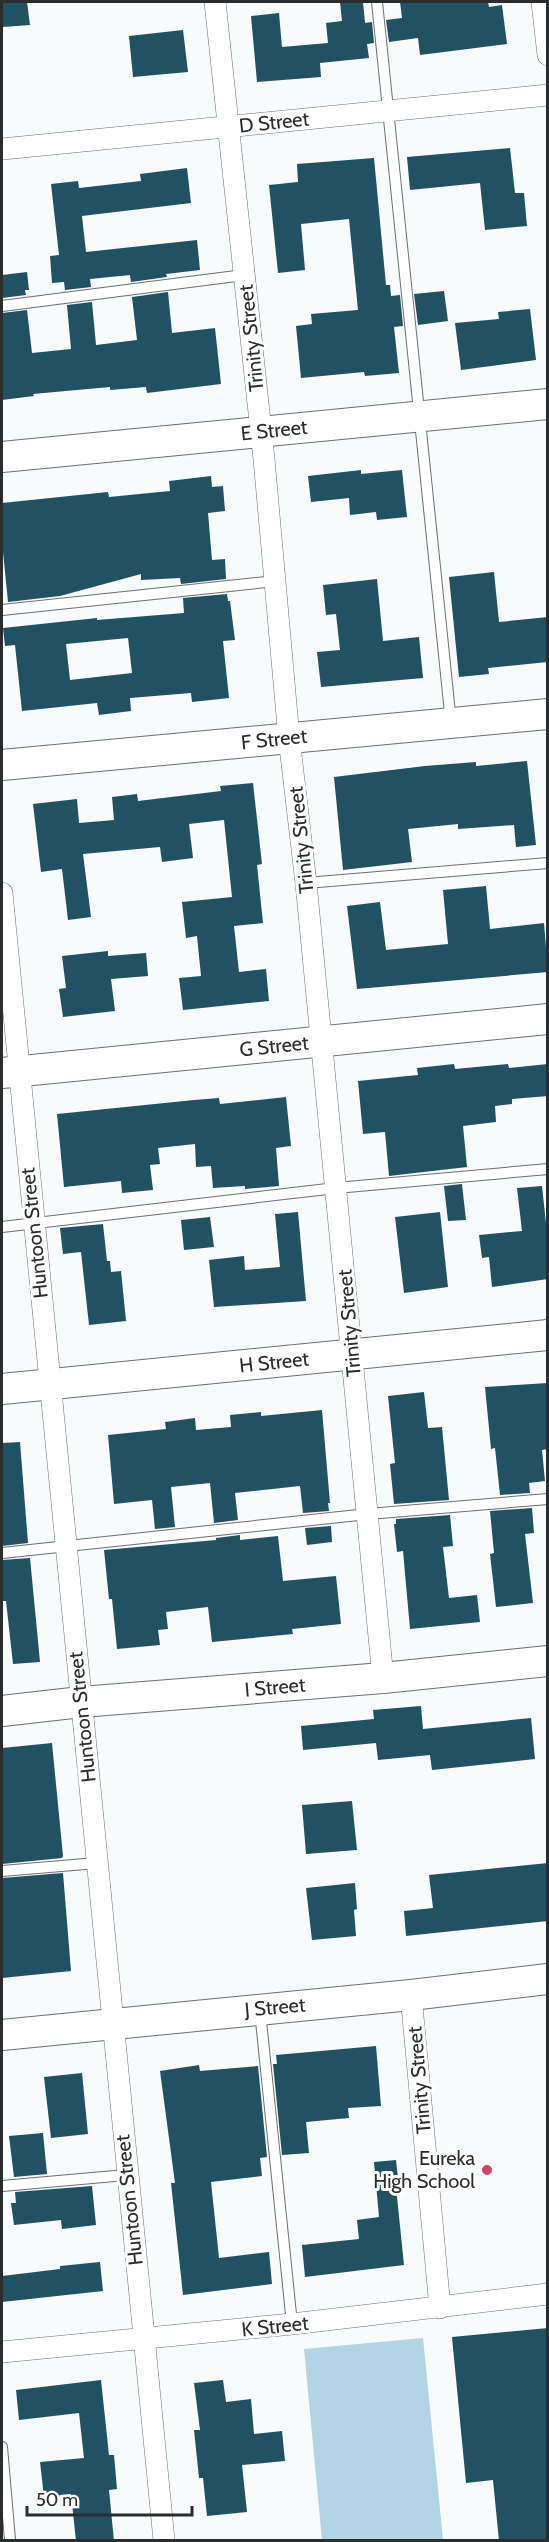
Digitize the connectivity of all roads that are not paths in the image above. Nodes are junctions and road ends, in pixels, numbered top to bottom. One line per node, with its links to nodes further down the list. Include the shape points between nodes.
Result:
1 (215, 2): 7 (street, Trinity Street)
2 (377, 2): 6 (lane)
3 (542, 2): 4 (street)
4 (548, 55)
5 (548, 95): 6 (street, D Street)
6 (387, 111): 7 (street, D Street); 12 (lane)
7 (229, 127): 8 (street, D Street); 9 (street, Trinity Street)
8 (2, 149)
9 (244, 275): 10 (lane); 13 (street, Trinity Street)
10 (2, 306)
11 (548, 404): 12 (main road, E Street)
12 (421, 416): 13 (main road, E Street); 18 (lane)
13 (261, 431): 14 (main road, E Street); 15 (street, Trinity Street)
14 (2, 457)
15 (276, 580): 16 (lane); 19 (street, Trinity Street)
16 (2, 610)
17 (548, 714): 18 (main road, F Street)
18 (451, 723): 19 (main road, F Street)
19 (289, 738): 20 (main road, F Street); 22 (street, Trinity Street)
20 (2, 765)
21 (548, 863): 22 (lane)
22 (306, 883): 26 (street, Trinity Street)
23 (2, 892): 24 (street, Huntoon Street)
24 (3, 919): 27 (street, Huntoon Street)
25 (548, 1019): 26 (main road, G Street)
26 (321, 1041): 27 (main road, G Street); 29 (street, Trinity Street)
27 (10, 1072): 30 (street, Huntoon Street)
28 (548, 1169): 29 (lane)
29 (336, 1188): 30 (lane); 33 (street, Trinity Street)
30 (33, 1224): 31 (lane); 34 (street, Huntoon Street)
31 (2, 1227)
32 (548, 1335): 33 (main road, H Street)
33 (352, 1354): 34 (main road, H Street); 37 (street, Trinity Street)
34 (49, 1385): 35 (main road, H Street); 38 (street, Huntoon Street)
35 (2, 1389)
36 (548, 1499): 37 (lane)
37 (368, 1514): 38 (lane); 41 (street, Trinity Street)
38 (66, 1547): 39 (lane); 42 (street, Huntoon Street)
39 (2, 1553)
40 (548, 1661): 41 (main road, I Street)
41 (383, 1678): 42 (main road, I Street)
42 (81, 1702): 43 (main road, I Street); 44 (street, Huntoon Street)
43 (2, 1711)
44 (97, 1863): 45 (lane); 49 (street, Huntoon Street)
45 (2, 1871)
46 (548, 1979): 47 (main road, J Street)
47 (411, 1995): 48 (main road, J Street); 54 (street, Trinity Street)
48 (260, 2008): 49 (main road, J Street); 55 (lane)
49 (112, 2025): 50 (main road, J Street); 51 (street, Huntoon Street)
50 (2, 2035)
51 (126, 2175): 52 (lane); 56 (street, Huntoon Street)
52 (2, 2186)
53 (548, 2294): 54 (street, K Street)
54 (440, 2308): 55 (street, K Street)
55 (292, 2324): 56 (street, K Street)
56 (144, 2338): 57 (street, K Street); 60 (street, Huntoon Street)
57 (2, 2352)
58 (2, 2447): 59 (lane)
59 (10, 2541)
60 (164, 2541)

